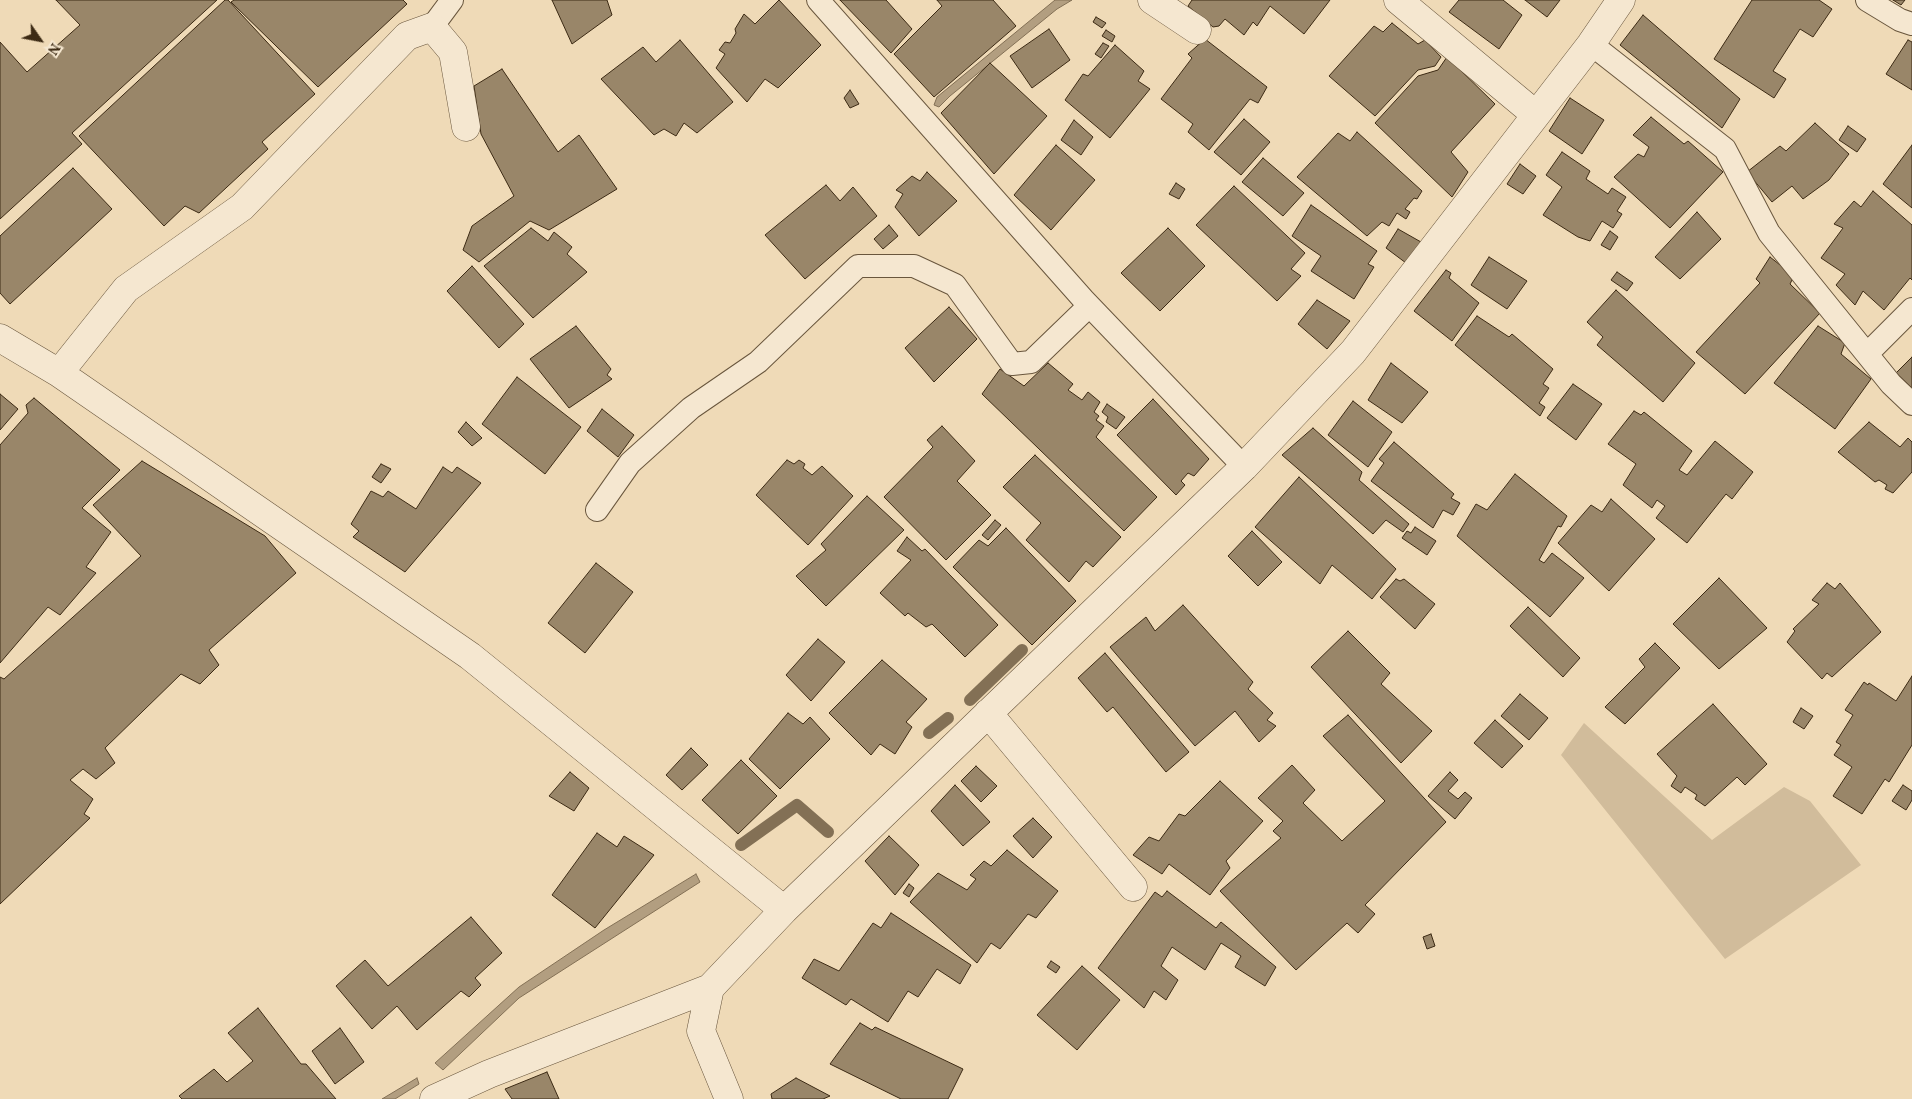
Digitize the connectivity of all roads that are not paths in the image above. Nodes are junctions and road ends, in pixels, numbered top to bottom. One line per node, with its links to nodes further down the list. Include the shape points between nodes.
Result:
1 (452, 0): 8 (lane)
2 (818, 0): 13 (lane)
3 (1152, 0): 9 (street)
4 (1398, 0): 11 (street)
5 (1621, 0): 10 (street)
6 (1867, 0): 7 (lane)
7 (1912, 24)
8 (432, 27): 12 (street, via 453,52); 17 (street, via 407,36 242,206 126,289)
9 (1197, 30)
10 (1591, 44): 11 (street); 16 (lane, via 1724,149 1769,233)
11 (1535, 114): 19 (street, via 1353,352)
12 (466, 127)
13 (1089, 306): 19 (lane); 20 (lane, via 1031,362 1012,364 955,285 914,266 858,266 758,362 691,408 630,463)
14 (1912, 309): 16 (lane)
15 (0, 338): 17 (street)
16 (1867, 354): 18 (lane)
17 (59, 373): 23 (street, via 470,656)
18 (1912, 404)
19 (1244, 466): 21 (street)
20 (597, 510)
21 (988, 713): 22 (street); 23 (street)
22 (1133, 887)
23 (784, 910): 24 (street)
24 (710, 988): 25 (street, via 489,1074); 26 (street, via 701,1031)
25 (434, 1099)
26 (730, 1099)

